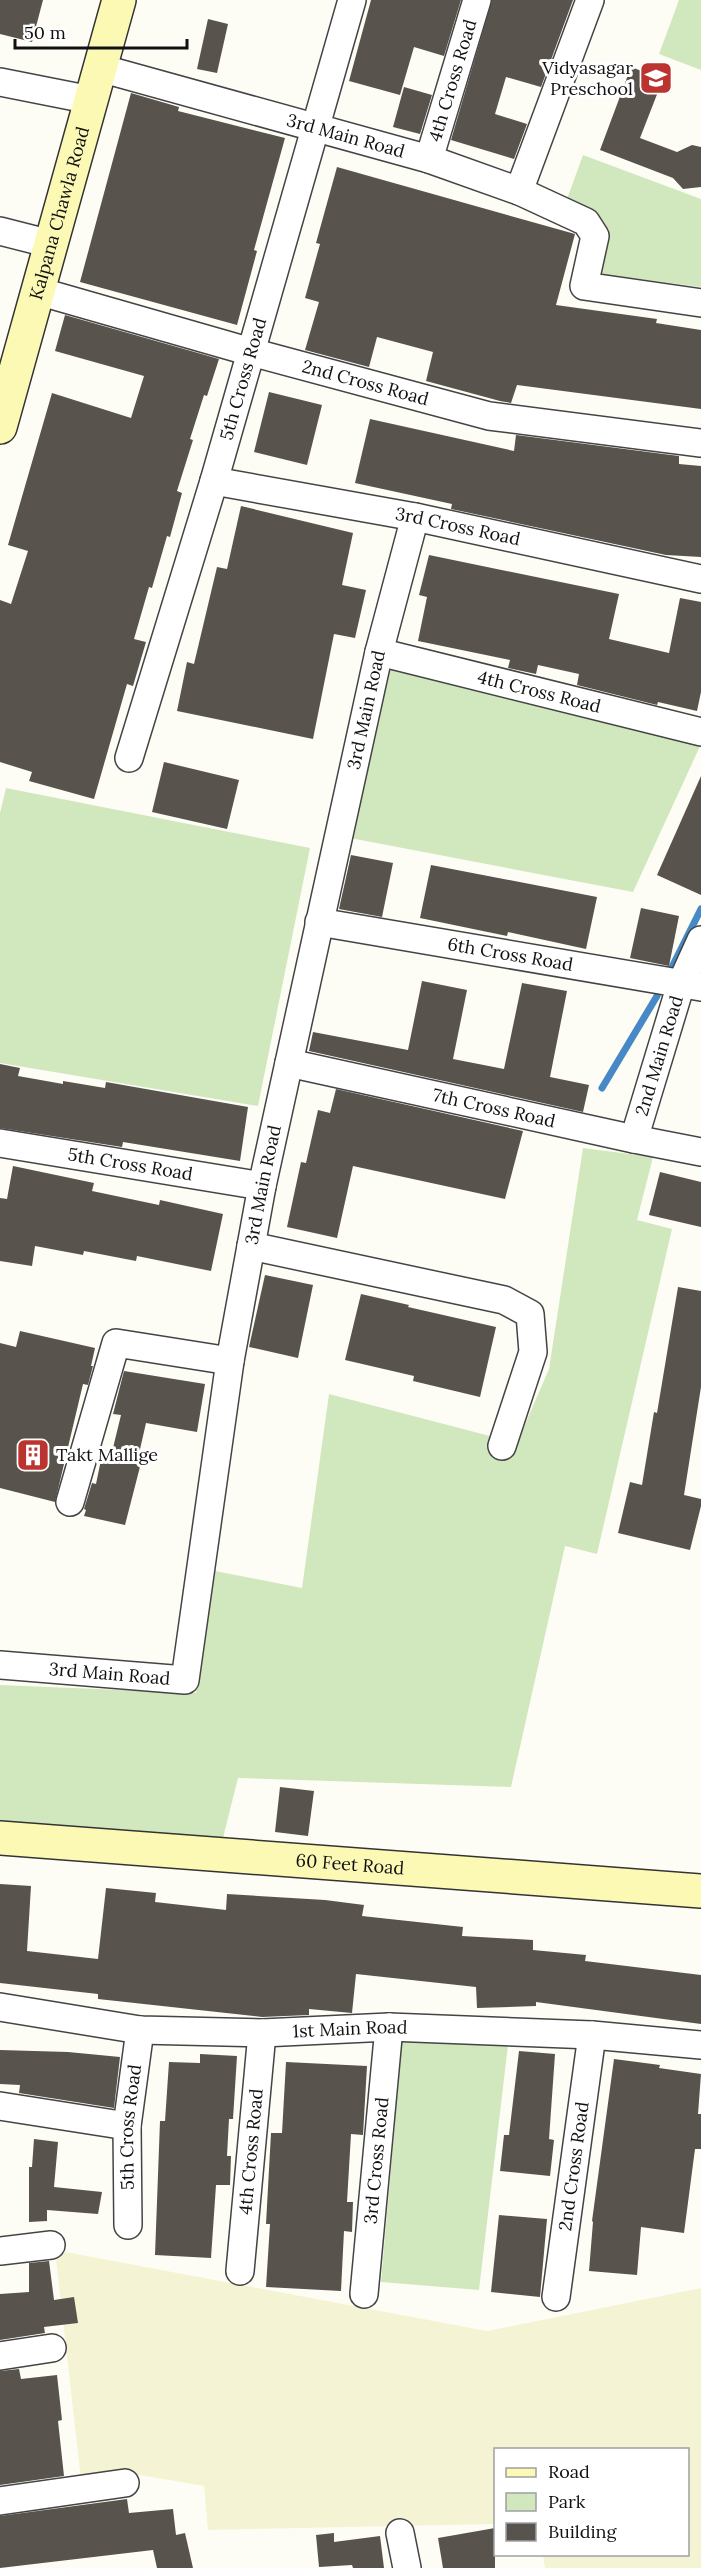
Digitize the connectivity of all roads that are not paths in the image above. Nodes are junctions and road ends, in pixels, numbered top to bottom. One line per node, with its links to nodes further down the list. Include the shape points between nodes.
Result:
1 (119, 0): 5 (street, Kalpana Chawla Road)
2 (352, 0): 8 (street, 5th Cross Road)
3 (477, 0): 9 (street, 4th Cross Road)
4 (590, 0): 10 (street)
5 (100, 68): 7 (street, Kalpana Chawla Road); 8 (street, 3rd Main Road)
6 (0, 82): 7 (street)
7 (91, 100): 12 (street, Kalpana Chawla Road)
8 (317, 127): 9 (street, 3rd Main Road); 15 (street, 5th Cross Road)
9 (429, 159): 10 (street, 3rd Main Road)
10 (519, 191): 14 (street, 3rd Main Road, via 586,222 595,236 584,286)
11 (0, 231): 12 (street)
12 (51, 244): 13 (street, Kalpana Chawla Road)
13 (38, 291): 15 (street, 2nd Cross Road); 16 (street, Kalpana Chawla Road)
14 (701, 303)
15 (251, 352): 18 (street, 2nd Cross Road, via 489,416); 19 (street, 5th Cross Road)
16 (5, 389): 17 (street, Kalpana Chawla Road)
17 (0, 427)
18 (701, 443)
19 (214, 481): 20 (street, 3rd Cross Road); 24 (street, 5th Cross Road)
20 (415, 517): 21 (street, 3rd Cross Road); 22 (street, 3rd Main Road)
21 (701, 579)
22 (379, 652): 23 (street, 4th Cross Road); 25 (street, 3rd Main Road)
23 (701, 732)
24 (129, 758)
25 (319, 922): 27 (street, 6th Cross Road); 28 (street, 3rd Main Road)
26 (701, 940): 27 (street, 2nd Main Road)
27 (691, 985): 29 (street, 2nd Main Road)
28 (289, 1063): 29 (street, 7th Cross Road); 32 (street, 3rd Main Road)
29 (634, 1139): 31 (street, 7th Cross Road)
30 (0, 1143): 32 (street, 5th Cross Road)
31 (701, 1152)
32 (262, 1186): 33 (street, 3rd Main Road)
33 (251, 1246): 34 (street, 3rd Main Road); 35 (street, via 504,1300 530,1314 533,1352)
34 (230, 1361): 36 (street, via 116,1343); 37 (street, 3rd Main Road, via 185,1680)
35 (502, 1446)
36 (70, 1502)
37 (0, 1665)
38 (0, 1838): 39 (street, 60 Feet Road)
39 (701, 1891)
40 (0, 2007): 42 (street, 1st Main Road)
41 (389, 2026): 43 (street, 1st Main Road); 44 (street, 1st Main Road); 52 (street, 3rd Cross Road)
42 (140, 2030): 43 (street, 1st Main Road); 47 (street, 5th Cross Road)
43 (262, 2033): 51 (street, 4th Cross Road)
44 (592, 2035): 45 (street, 1st Main Road); 53 (street, 2nd Cross Road)
45 (701, 2045)
46 (0, 2106): 47 (street)
47 (127, 2126): 48 (street, 5th Cross Road)
48 (128, 2225)
49 (51, 2245): 50 (street)
50 (0, 2252)
51 (240, 2271)
52 (364, 2294)
53 (556, 2297)
54 (52, 2348): 55 (street)
55 (0, 2356)
56 (125, 2483): 57 (street)
57 (0, 2501)
58 (400, 2533): 59 (street)
59 (407, 2568)

